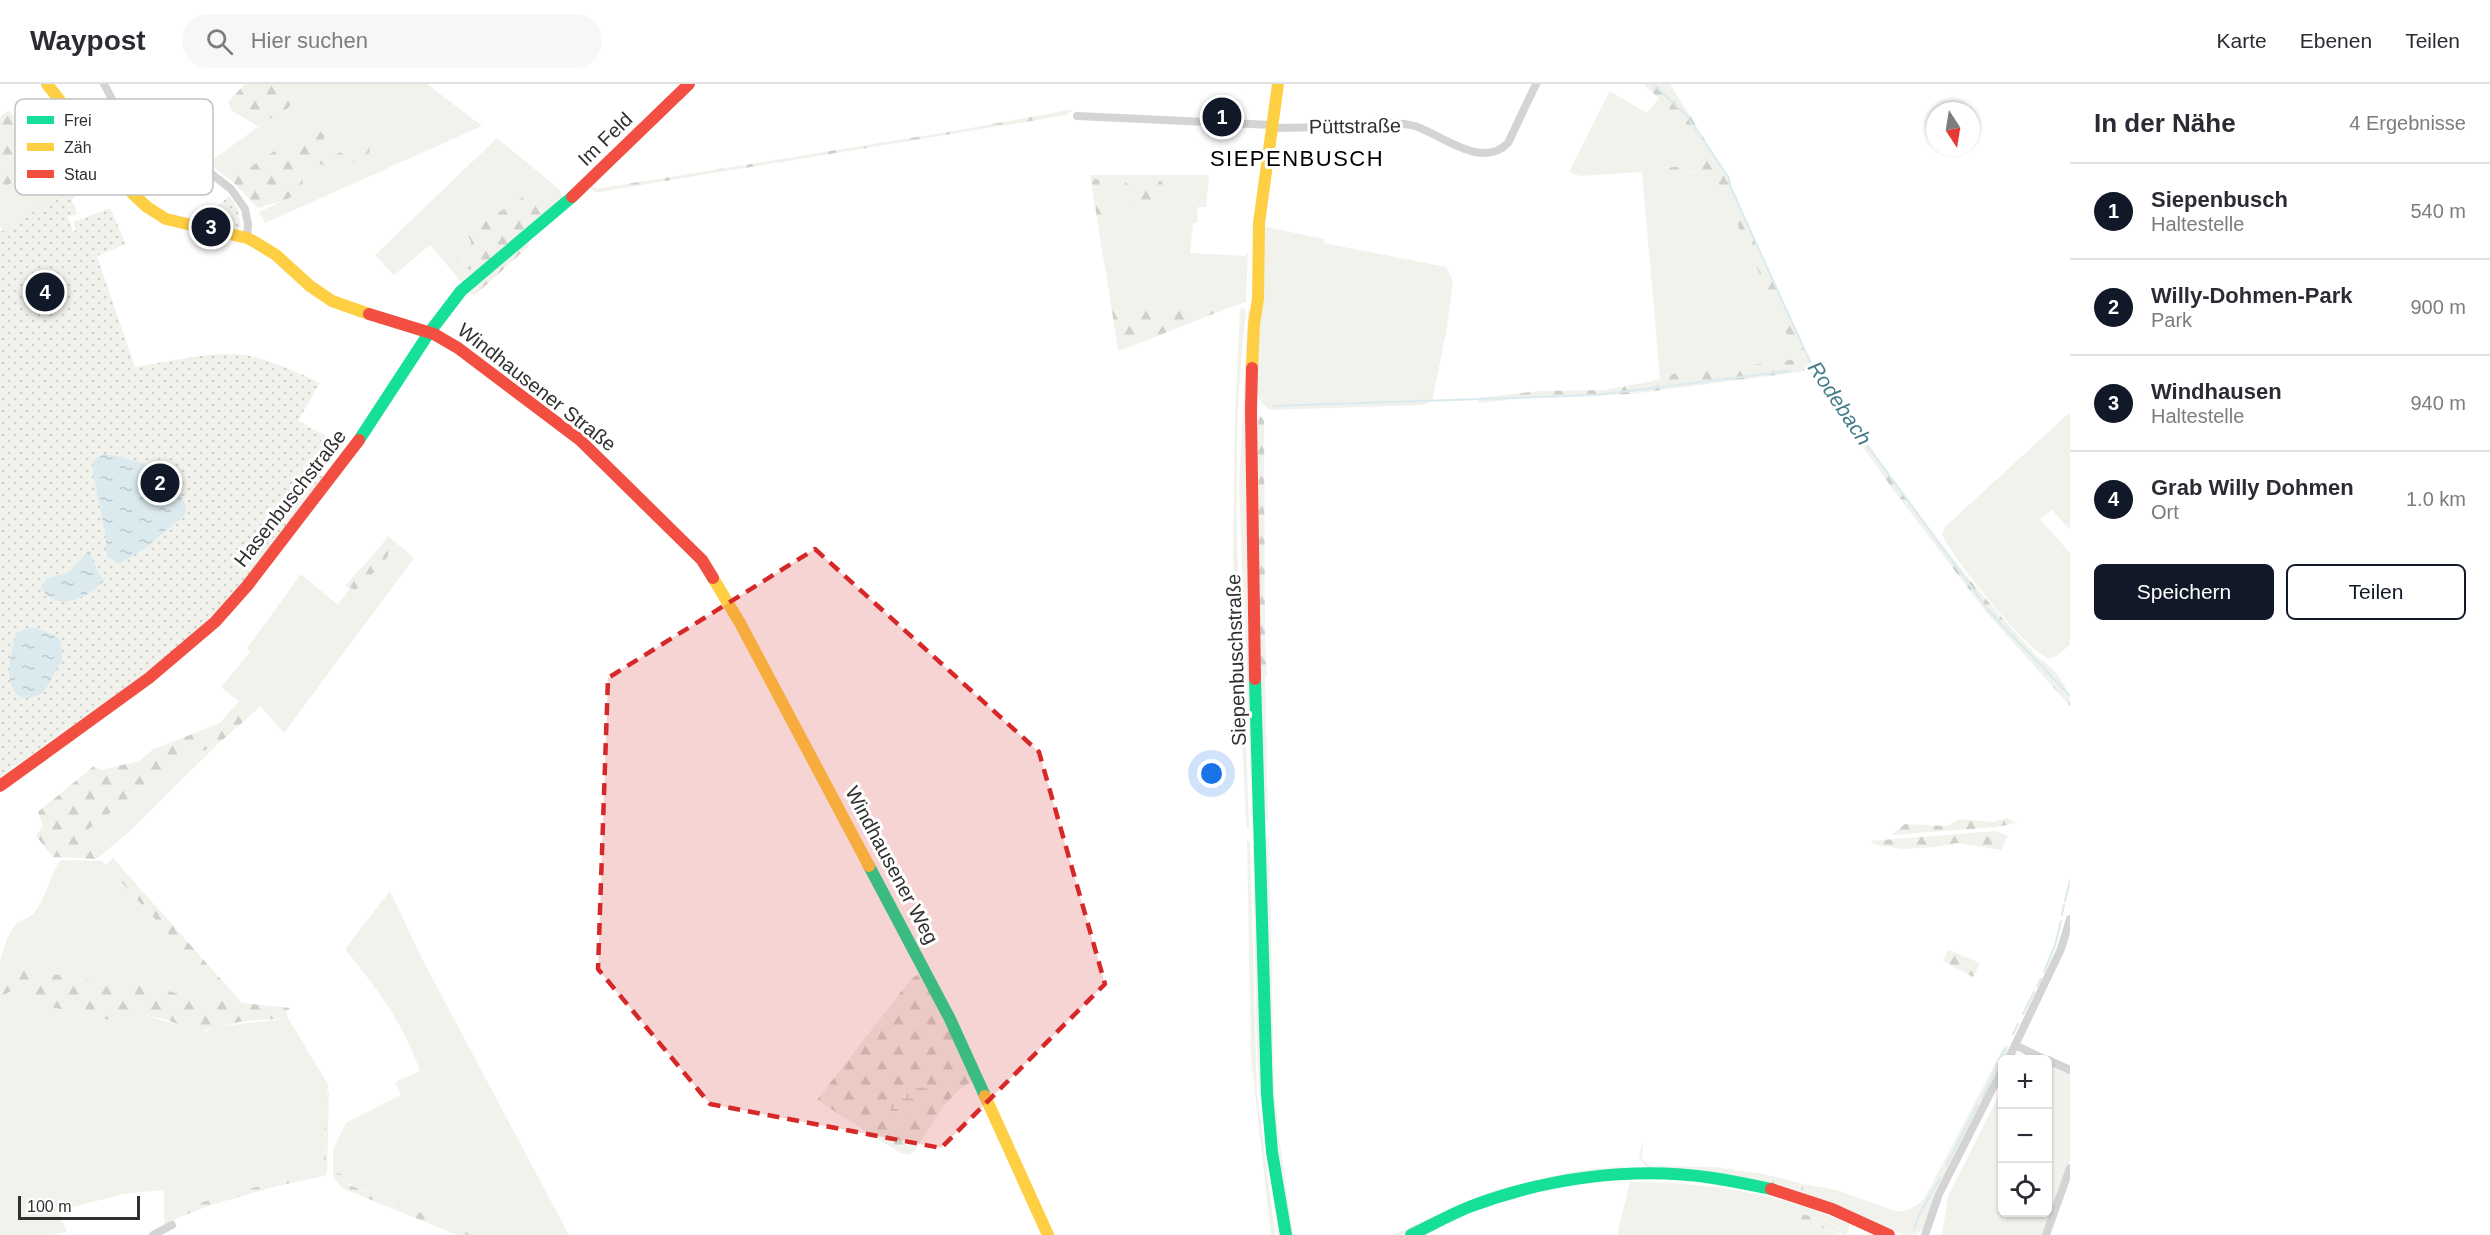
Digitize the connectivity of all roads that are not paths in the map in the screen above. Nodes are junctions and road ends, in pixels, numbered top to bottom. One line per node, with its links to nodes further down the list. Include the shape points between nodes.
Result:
1 (48, 84): 6 (street, Windhausener Straße)
2 (104, 84): 7 (street)
3 (688, 84): 12 (street, Im Feld)
4 (1278, 84): 9 (street, Siepenbuschstraße)
5 (1536, 84): 9 (street, Püttstraße, via 1501,150 1465,149 1407,124)
6 (60, 99)
7 (112, 99)
8 (1077, 116): 9 (street)
9 (1272, 127): 28 (street, Siepenbuschstraße, via 1259,223 1251,475 1267,1094)
10 (213, 175): 13 (street, via 231,189 245,209)
11 (134, 195): 13 (street, Windhausener Straße, via 173,221)
12 (572, 197): 14 (street, Hasenbuschstraße, via 462,291)
13 (247, 238): 14 (street, Windhausener Straße, via 276,255 309,286 332,301)
14 (429, 333): 15 (street, Windhausener Straße, via 458,348 580,441); 16 (street, Hasenbuschstraße, via 348,458 215,622 149,678)
15 (673, 530): 27 (street, Windhausener Weg, via 702,560 724,595 910,941 969,1058)
16 (0, 786)
17 (2070, 919): 18 (street, via 2061,949)
18 (2015, 1045): 19 (street); 20 (street)
19 (2010, 1055)
20 (2036, 1055)
21 (2052, 1062): 22 (street)
22 (2070, 1070)
23 (1998, 1078): 31 (street, via 1939,1194)
24 (2070, 1168): 32 (street)
25 (172, 1225): 26 (street)
26 (153, 1235)
27 (1048, 1235)
28 (1286, 1235)
29 (1411, 1235): 30 (street, via 1470,1208 1524,1190 1581,1178 1651,1173 1719,1177 1767,1186 1829,1206)
30 (1889, 1235)
31 (1925, 1235)
32 (2046, 1235)

